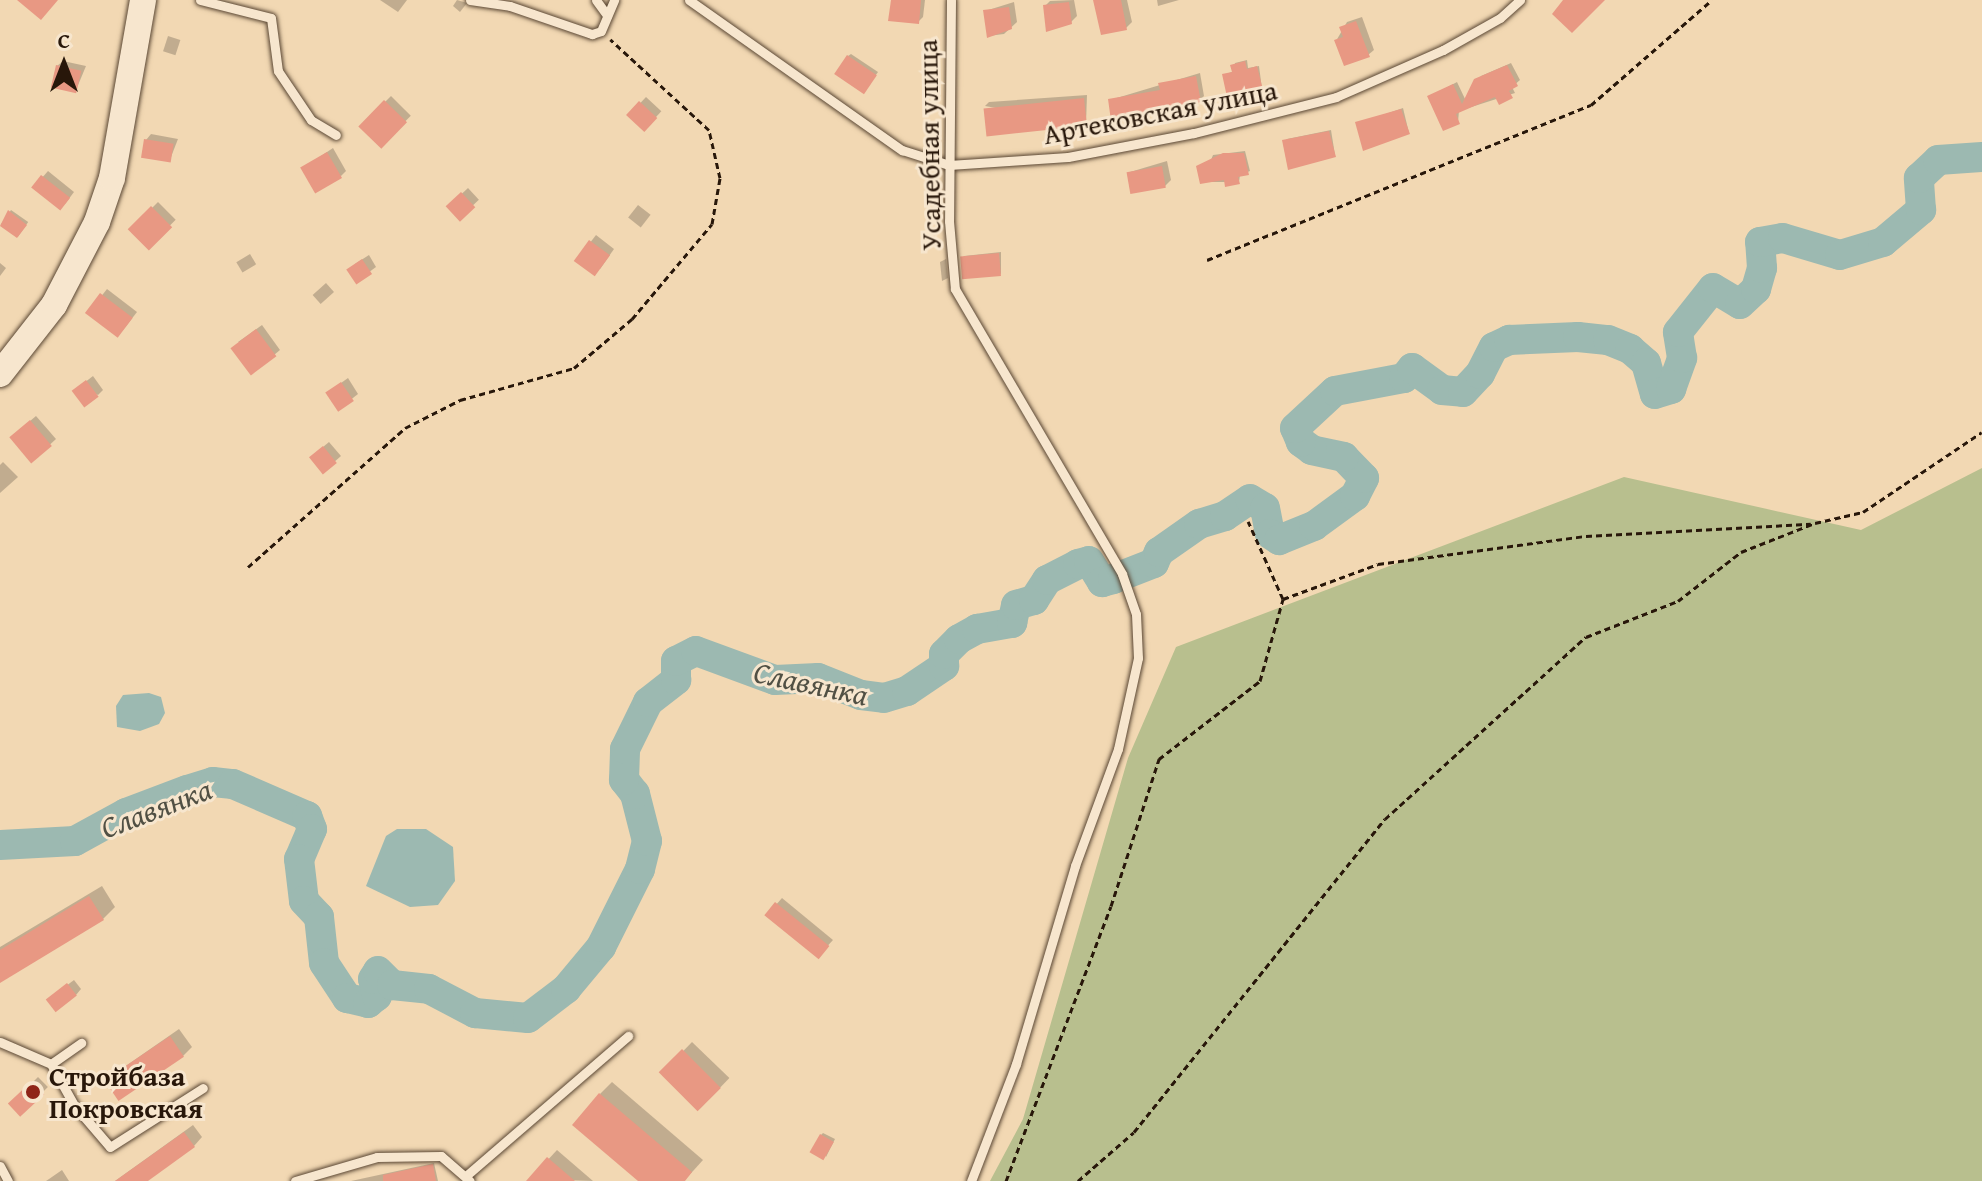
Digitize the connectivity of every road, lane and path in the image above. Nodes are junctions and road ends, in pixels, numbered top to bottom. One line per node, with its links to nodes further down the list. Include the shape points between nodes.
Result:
1 (143, 0): 15 (main road, via 112,178 97,222 54,305)
2 (200, 0): 12 (lane, via 271,18 278,71 311,120)
3 (470, 0): 11 (lane, via 510,6 582,34)
4 (596, 0): 10 (lane)
5 (614, 0): 10 (lane)
6 (689, 0): 13 (lane, Артековская улица, via 902,150)
7 (951, 0): 13 (lane, Усадебная улица)
8 (1520, 0): 13 (lane, Артековская улица, via 1500,18 1443,50 1336,97 1194,133 1068,157)
9 (1712, 0): 14 (path, via 1591,105)
10 (607, 15): 11 (lane)
11 (601, 31): 19 (path, via 709,130 720,178 712,224 632,319 574,368 460,400 405,428)
12 (336, 135)
13 (949, 165): 30 (lane, Усадебная улица, via 955,289 1122,574 1136,614 1138,658 1118,749 1075,866 1016,1064)
14 (1207, 260)
15 (4, 360)
16 (1982, 432): 18 (path, via 1863,512)
17 (1248, 521): 20 (path)
18 (1815, 523): 20 (path, via 1586,536 1378,564); 32 (path, via 1741,552 1678,601 1586,637 1385,819 1134,1132)
19 (248, 567)
20 (1283, 599): 31 (path, via 1260,681 1159,759 1111,906)
21 (628, 1036): 27 (lane)
22 (0, 1042): 24 (lane)
23 (81, 1043): 24 (lane)
24 (51, 1064): 25 (lane, via 74,1105 110,1147)
25 (203, 1088)
26 (0, 1166): 28 (lane)
27 (468, 1178): 29 (lane, via 441,1156 377,1157)
28 (8, 1181)
29 (295, 1181)
30 (971, 1181)
31 (1006, 1181)
32 (1078, 1181)

